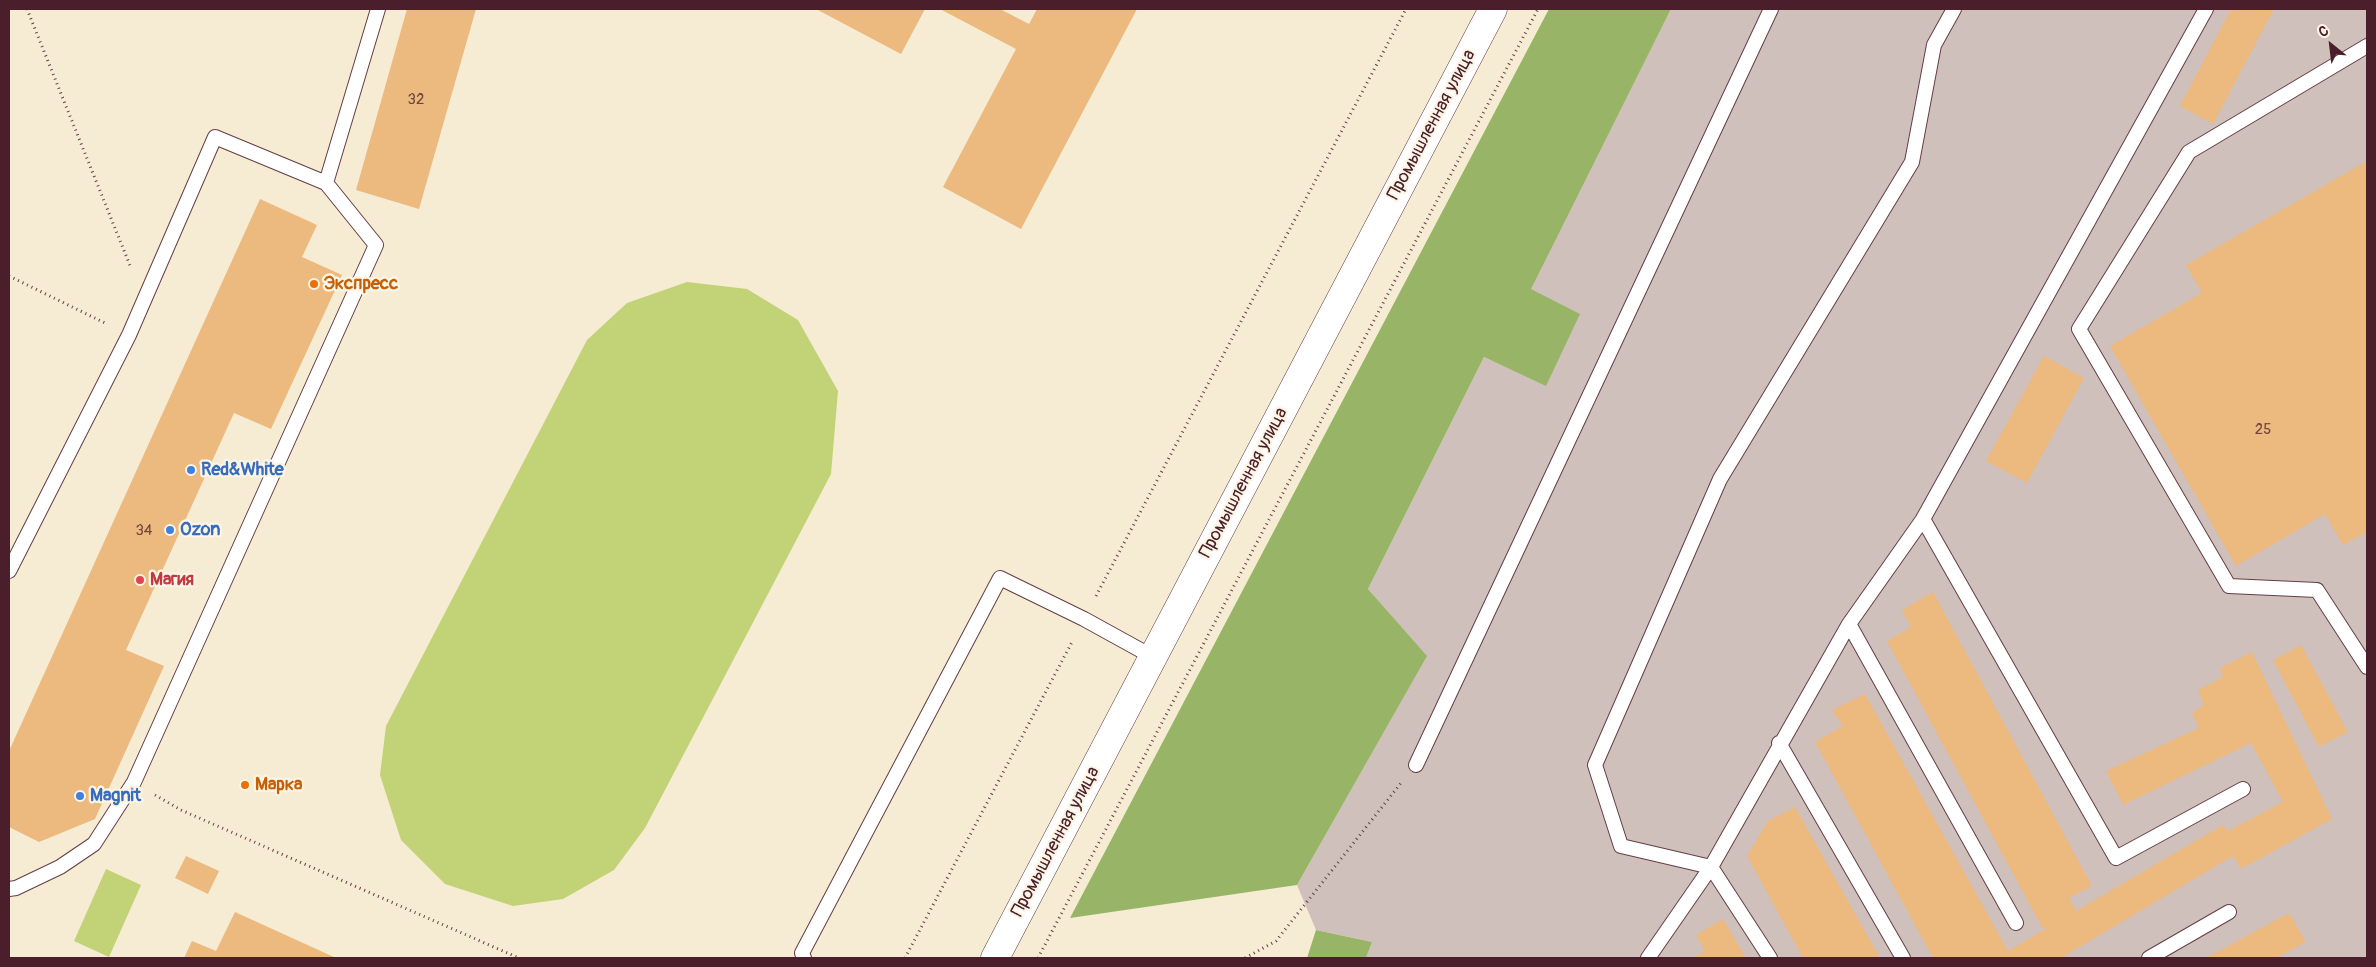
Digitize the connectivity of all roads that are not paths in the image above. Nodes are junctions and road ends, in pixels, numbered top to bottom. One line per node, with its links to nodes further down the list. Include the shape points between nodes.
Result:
1 (378, 9): 7 (lane)
2 (1493, 9): 11 (street, Промышленная улица)
3 (1770, 9): 14 (lane)
4 (1954, 9): 16 (lane, via 1934,45 1912,162 1720,478 1595,765 1621,846)
5 (2206, 9): 8 (lane)
6 (2367, 46): 12 (lane, via 2188,152 2079,329 2229,586 2317,590)
7 (326, 182): 9 (lane, via 215,137 128,335); 17 (lane, via 376,245 134,782 94,844 60,867)
8 (1923, 519): 10 (lane); 15 (lane, via 2116,858)
9 (9, 571)
10 (1849, 624): 13 (lane); 19 (lane)
11 (1153, 657): 20 (lane, via 1000,578 802,953); 21 (street, Промышленная улица)
12 (2367, 667)
13 (1779, 743): 16 (lane); 24 (lane)
14 (1416, 765)
15 (2243, 789)
16 (1711, 867): 22 (lane); 23 (lane)
17 (9, 889)
18 (2229, 912): 25 (lane)
19 (2016, 923)
20 (804, 958)
21 (995, 958)
22 (1648, 958)
23 (1770, 958)
24 (1903, 958)
25 (2149, 958)

